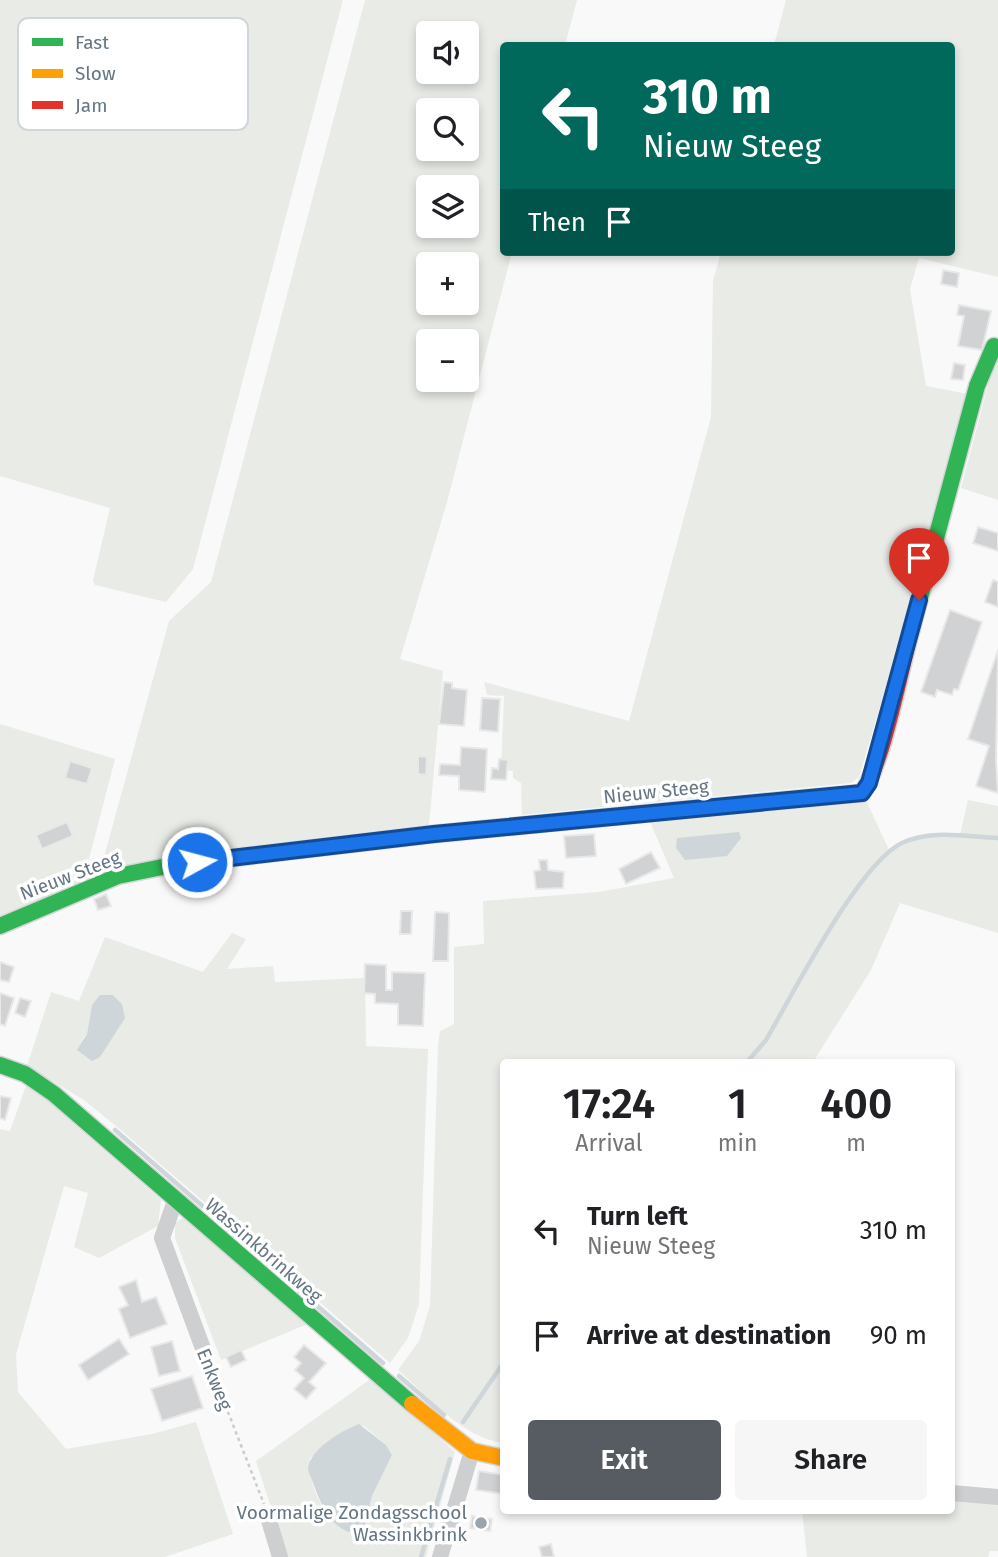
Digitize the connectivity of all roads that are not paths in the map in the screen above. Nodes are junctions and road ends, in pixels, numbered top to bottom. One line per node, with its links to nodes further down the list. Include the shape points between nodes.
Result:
1 (994, 346): 2 (street, Nieuw Steeg, via 977,386 876,760 862,793 172,864 118,876)
2 (0, 926)
3 (0, 1065): 4 (street, Wassinkbrinkweg, via 54,1094)
4 (175, 1201): 5 (street, Enkweg, via 162,1238); 6 (street, Wassinkbrinkweg)
5 (205, 1354)
6 (472, 1451): 7 (street, Wassinkbrinkweg); 12 (street)
7 (500, 1457)
8 (955, 1493): 9 (street)
9 (998, 1497)
10 (268, 1517): 11 (street)
11 (280, 1557)
12 (440, 1557)

